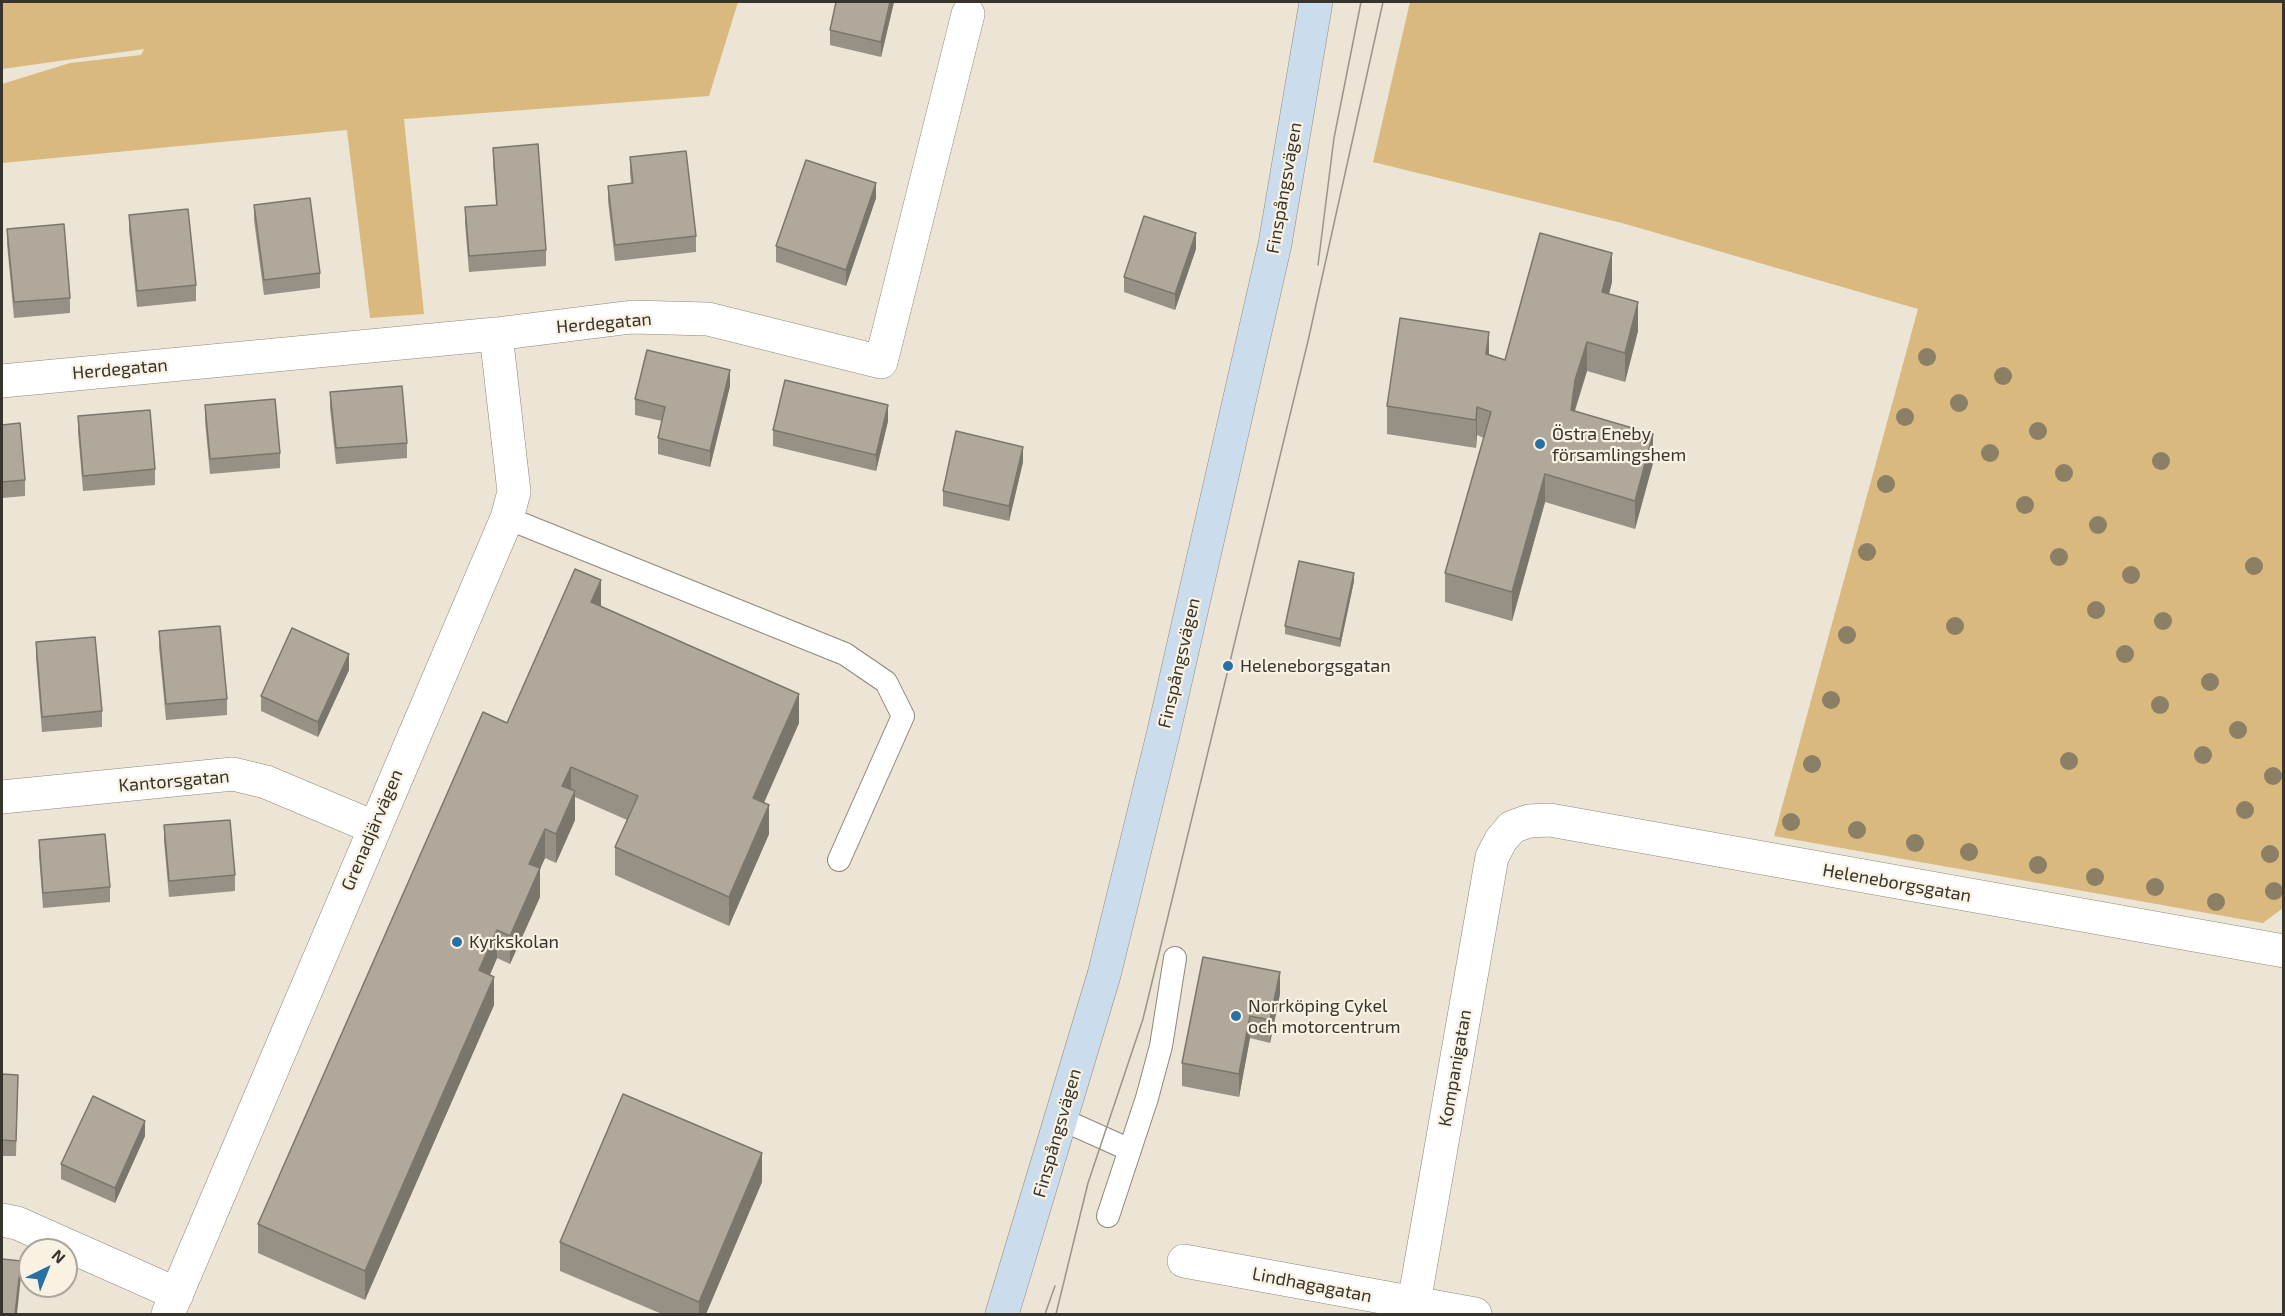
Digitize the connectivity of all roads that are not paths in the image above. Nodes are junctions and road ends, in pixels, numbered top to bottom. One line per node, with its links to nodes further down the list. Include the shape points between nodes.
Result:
1 (1317, 2): 12 (main road, Finspångsvägen, via 1275,244 1104,975)
2 (968, 14): 3 (street, Herdegatan, via 881,362 708,319 632,317)
3 (496, 334): 4 (street, Herdegatan); 5 (street, Grenadjärvägen, via 514,492)
4 (2, 381)
5 (507, 518): 7 (street, Grenadjärvägen); 9 (lane, via 845,654 886,682 903,716)
6 (2, 797): 7 (street, Kantorsgatan, via 233,774 266,782)
7 (373, 827): 17 (street, Grenadjärvägen)
8 (1512, 827): 10 (street, Heleneborgsgatan, via 1550,820); 18 (street, Kompanigatan, via 1492,857)
9 (839, 860)
10 (2283, 951)
11 (1175, 958): 13 (lane, via 1161,1046)
12 (1061, 1119): 13 (lane); 19 (main road, Finspångsvägen)
13 (1130, 1150): 14 (lane)
14 (1108, 1216)
15 (2, 1220): 17 (street, via 17,1223)
16 (1184, 1261): 18 (street, Lindhagagatan)
17 (173, 1304)
18 (1413, 1309): 20 (street, Lindhagagatan)
19 (1002, 1314)
20 (1475, 1314)

